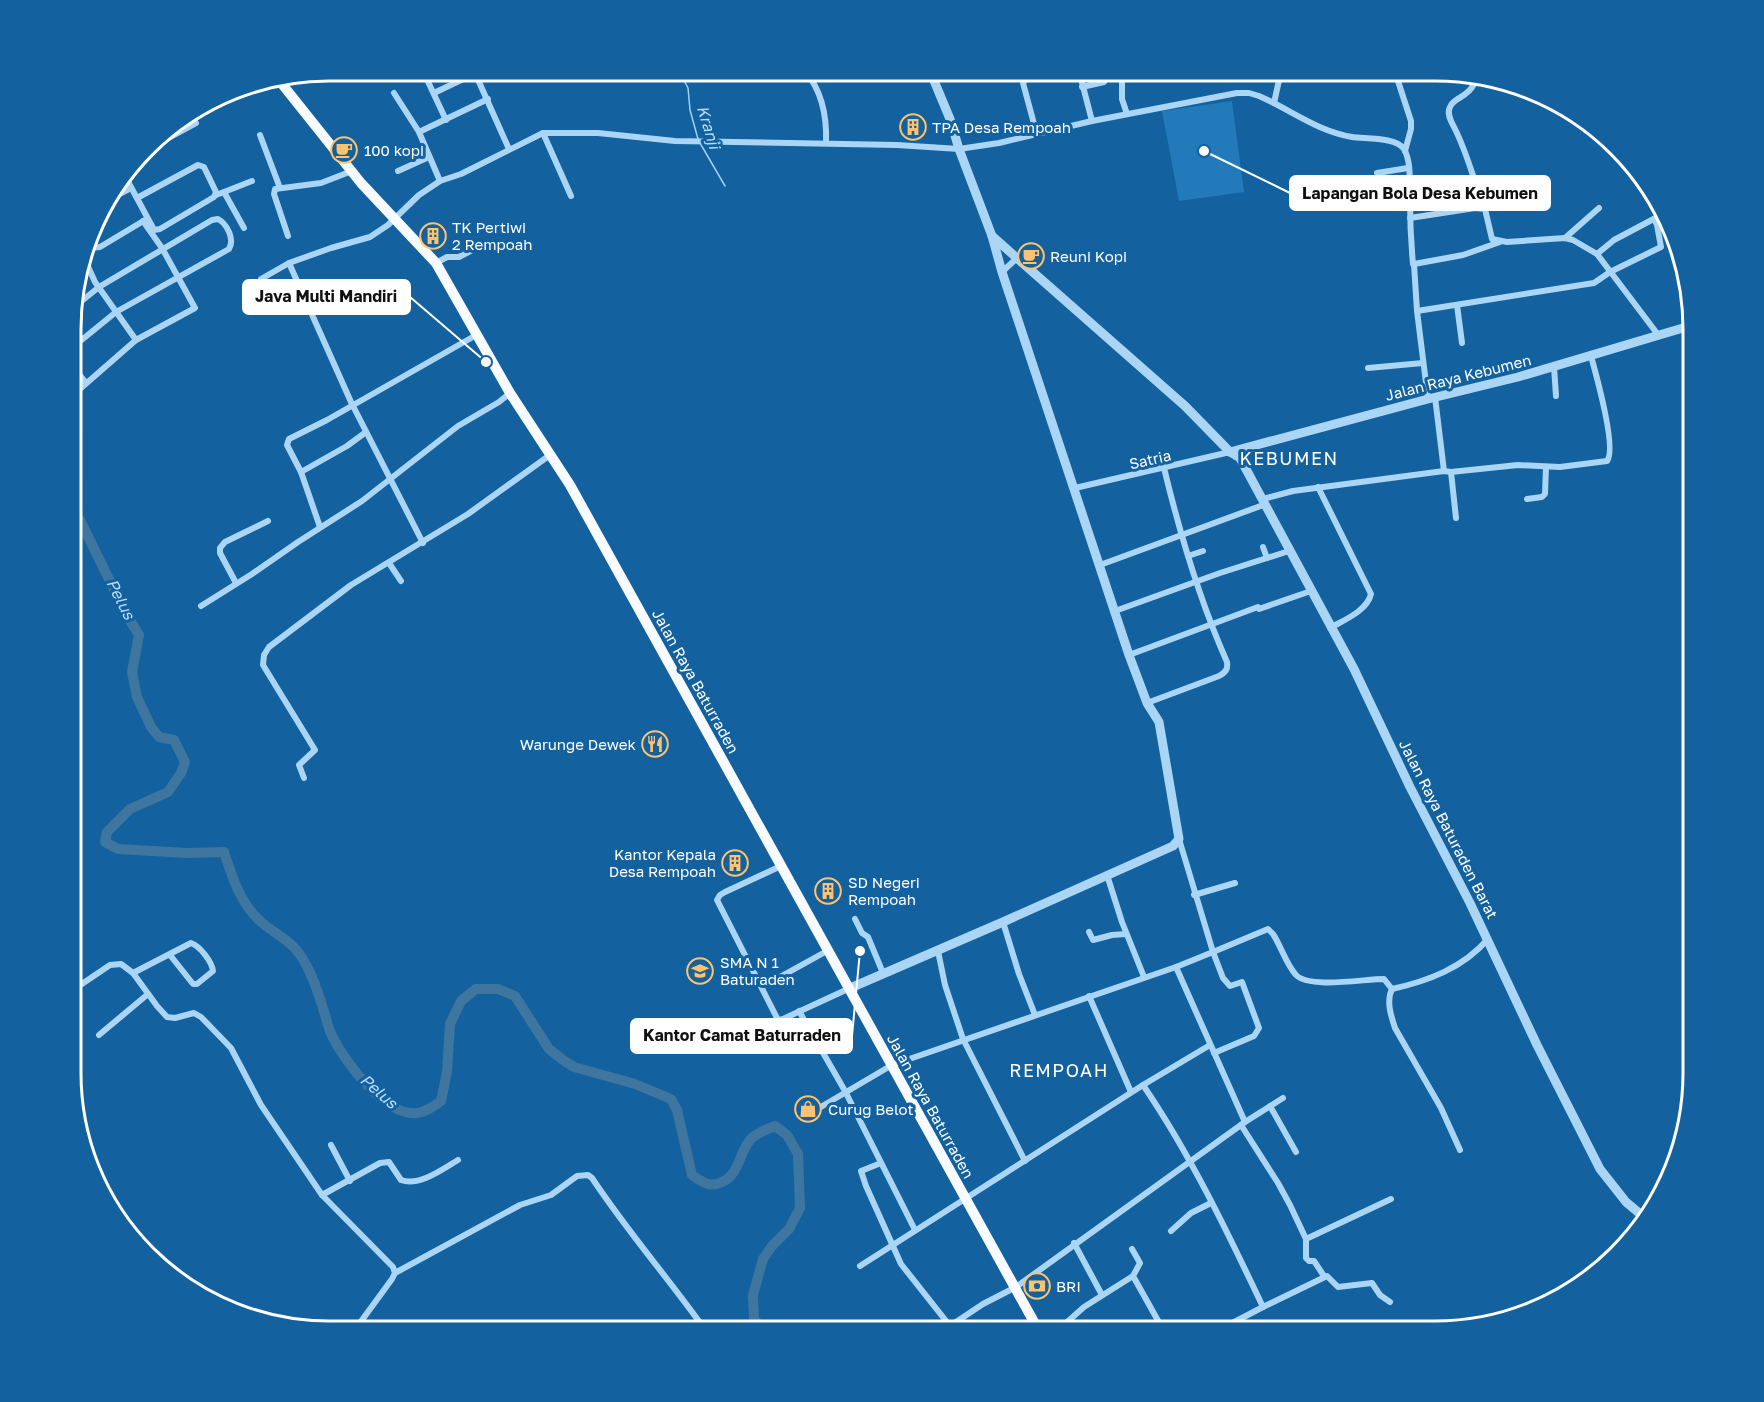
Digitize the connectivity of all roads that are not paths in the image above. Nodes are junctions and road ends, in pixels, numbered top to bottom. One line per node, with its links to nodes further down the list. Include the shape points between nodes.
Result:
1 (428, 81): 16 (street)
2 (457, 81): 16 (street)
3 (480, 81): 17 (street)
4 (810, 81): 28 (street, via 824,107)
5 (934, 81): 30 (street)
6 (1024, 81): 27 (street)
7 (1080, 81): 14 (street)
8 (1104, 81): 14 (street)
9 (1122, 81): 19 (street)
10 (1279, 81): 18 (street)
11 (1398, 81): 31 (street, via 1411,121)
12 (1475, 84): 48 (street, via 1449,110)
13 (283, 86): 34 (main road, Jalan Raya Baturraden)
14 (1082, 87): 21 (street)
15 (393, 93): 23 (street)
16 (434, 93): 20 (street)
17 (488, 99): 20 (street); 29 (street)
18 (1274, 103): 19 (street, via 1249,93 1237,93); 31 (street, via 1321,129 1397,143)
19 (1127, 114): 21 (street)
20 (446, 120): 23 (street)
21 (1092, 121): 27 (street)
22 (196, 123): 25 (street)
23 (419, 132): 32 (street)
24 (543, 133): 28 (street, via 710,142); 29 (street); 45 (street)
25 (176, 134)
26 (260, 135): 41 (street)
27 (1037, 135): 30 (street)
28 (826, 143): 30 (street)
29 (509, 149): 38 (street)
30 (959, 149): 55 (street)
31 (1405, 151): 33 (street)
32 (429, 157): 35 (street); 38 (street)
33 (1408, 168): 36 (street); 50 (street)
34 (352, 171): 41 (street, via 321,183); 49 (main road, Jalan Raya Baturraden)
35 (398, 171)
36 (1377, 173)
37 (252, 181): 42 (street)
38 (440, 181): 49 (street)
39 (128, 183): 40 (street)
40 (131, 188): 43 (street); 46 (street)
41 (280, 188): 54 (street, via 274,194)
42 (224, 192): 44 (street); 53 (street)
43 (122, 193)
44 (216, 195): 46 (street, via 204,167 198,165); 51 (street, via 160,229 154,230)
45 (571, 196)
46 (137, 198): 51 (street)
47 (1599, 208): 56 (street)
48 (1485, 209): 50 (street); 57 (street, via 1492,239)
49 (395, 217): 63 (street, via 370,237); 64 (main road, Jalan Raya Baturraden)
50 (1410, 218): 65 (street)
51 (145, 219): 59 (street); 60 (street)
52 (1654, 219): 61 (street, via 1614,240); 68 (street, via 1661,247)
53 (244, 228)
54 (288, 236)
55 (993, 236): 62 (street, Jalan Raya Baturaden Barat); 67 (street)
56 (1565, 238): 57 (street); 61 (street)
57 (1501, 242): 65 (street, via 1463,255)
58 (482, 245): 64 (street, via 459,258 447,257)
59 (95, 247)
60 (162, 248): 69 (street); 69 (street, via 212,220 221,220 229,233 230,249); 71 (street)
61 (1597, 254): 68 (street)
62 (1017, 258): 67 (street); 94 (street, Jalan Raya Baturaden Barat, via 1185,406)
63 (289, 263): 70 (street); 92 (street)
64 (436, 263): 77 (main road, Jalan Raya Baturraden)
65 (1414, 264): 74 (street)
66 (88, 268): 71 (street)
67 (1002, 272): 102 (street)
68 (1610, 272): 73 (street, via 1594,283); 78 (street)
69 (178, 276): 75 (street); 80 (street, via 195,308)
70 (261, 279)
71 (99, 287): 72 (street); 75 (street)
72 (83, 300)
73 (1457, 305): 74 (street); 81 (street)
74 (1418, 311): 83 (street)
75 (116, 312): 79 (street); 80 (street)
76 (1683, 328): 78 (street, Jalan Raya Kebumen)
77 (478, 333): 89 (main road, Jalan Raya Baturraden); 92 (street)
78 (1659, 336): 82 (street, Jalan Raya Kebumen)
79 (81, 340)
80 (136, 340): 87 (street)
81 (1462, 343)
82 (1591, 357): 84 (street, Jalan Raya Kebumen); 96 (street, via 1604,406 1610,456 1606,461)
83 (1423, 363): 85 (street); 91 (street)
84 (1554, 367): 90 (street); 91 (street, Jalan Raya Kebumen)
85 (1368, 368)
86 (81, 377): 87 (street)
87 (86, 383): 88 (street)
88 (81, 388)
89 (510, 393): 95 (main road, Jalan Raya Baturraden); 100 (street, via 458,426)
90 (1556, 396)
91 (1431, 398): 94 (street, Jalan Raya Kebumen); 98 (street)
92 (352, 405): 93 (street); 99 (street, via 289,439 287,445)
93 (366, 432): 99 (street); 100 (street)
94 (1230, 452): 97 (street, Satria); 104 (street, Jalan Raya Baturaden Barat, via 1240,458)
95 (550, 455): 109 (street); 129 (main road, Jalan Raya Baturraden)
96 (1546, 467): 98 (street, via 1518,465); 103 (street, via 1545,494)
97 (1164, 468): 102 (street, Satria); 108 (street)
98 (1448, 471): 101 (street); 105 (street)
99 (302, 472): 107 (street)
100 (390, 479): 107 (street); 109 (street)
101 (1318, 487): 104 (street); 124 (street, via 1371,594 1361,609)
102 (1075, 488): 116 (street)
103 (1527, 499)
104 (1265, 502): 108 (street); 112 (street, Jalan Raya Baturaden Barat)
105 (1456, 518)
106 (268, 521): 119 (street, via 220,548)
107 (320, 527): 119 (street)
108 (1180, 534): 113 (street); 116 (street)
109 (423, 543): 115 (street)
110 (1263, 547): 114 (street)
111 (1203, 551): 113 (street)
112 (1289, 551): 114 (street); 120 (street, Jalan Raya Baturaden Barat)
113 (1188, 556): 118 (street)
114 (1267, 558): 118 (street)
115 (389, 563): 117 (street); 127 (street, via 351,585 269,647 264,655 263,665 315,750 299,765)
116 (1100, 565): 122 (street)
117 (401, 581)
118 (1197, 582): 122 (street); 123 (street)
119 (236, 583): 121 (street)
120 (1311, 591): 123 (street); 124 (street, Jalan Raya Baturaden Barat)
121 (201, 606)
122 (1115, 611): 125 (street)
123 (1211, 626): 125 (street); 126 (street, via 1227,662 1225,673)
124 (1330, 628): 137 (street, Jalan Raya Baturaden Barat)
125 (1130, 654): 126 (street)
126 (1147, 703): 128 (street, via 1159,722)
127 (304, 778)
128 (1179, 839): 130 (street, via 1173,846); 132 (street)
129 (781, 866): 138 (main road, Jalan Raya Baturraden); 147 (street, via 725,892 717,900)
130 (1107, 874): 134 (street); 136 (street)
131 (1235, 883): 132 (street)
132 (1194, 895): 140 (street)
133 (855, 919): 144 (street, via 868,937)
134 (1004, 922): 139 (street); 153 (street)
135 (1089, 932): 136 (street, via 1093,940)
136 (1126, 934): 145 (street)
137 (1488, 939): 149 (street, via 1458,965); 178 (street, Jalan Raya Baturaden Barat, via 1600,1169)
138 (827, 951): 147 (street); 148 (main road, Jalan Raya Baturraden)
139 (938, 951): 144 (street); 155 (street)
140 (1212, 952): 142 (street); 149 (street, via 1268,929 1297,976 1338,982 1384,979); 157 (street, via 1230,986 1242,982 1259,1028 1254,1036)
141 (170, 955): 141 (street, via 193,943 213,971 193,984); 143 (street)
142 (1176, 967): 145 (street); 156 (street)
143 (133, 973): 146 (street, via 114,963); 150 (street)
144 (883, 973): 148 (street)
145 (1144, 977): 151 (street)
146 (81, 985)
147 (762, 987): 152 (street, via 779,1020)
148 (848, 989): 152 (street); 158 (main road, Jalan Raya Baturraden)
149 (1392, 989): 167 (street, via 1389,995 1395,1028)
150 (148, 994): 154 (street); 174 (street, via 167,1017 196,1013 231,1048 261,1106)
151 (1089, 996): 153 (street); 161 (street)
152 (799, 1011): 160 (street)
153 (1035, 1015): 155 (street)
154 (99, 1035)
155 (963, 1040): 158 (street); 170 (street)
156 (1210, 1045): 157 (street); 159 (street)
157 (1214, 1053): 165 (street)
158 (892, 1065): 160 (street); 175 (main road, Jalan Raya Baturraden)
159 (1143, 1085): 161 (street); 171 (street)
160 (846, 1091): 164 (street); 172 (street)
161 (1131, 1092): 170 (street)
162 (1283, 1098): 163 (street)
163 (1270, 1106): 165 (street); 168 (street)
164 (814, 1111)
165 (1243, 1123): 171 (street); 181 (street, via 1281,1186)
166 (331, 1145): 173 (street)
167 (1460, 1150)
168 (1296, 1152)
169 (458, 1160): 173 (street, via 411,1183 402,1180 386,1161)
170 (1025, 1161): 175 (street)
171 (1189, 1161): 177 (street); 182 (street)
172 (881, 1163): 179 (street); 183 (street, via 861,1171)
173 (350, 1180): 174 (street)
174 (322, 1195): 186 (street)
175 (964, 1197): 179 (street); 189 (main road, Jalan Raya Baturraden)
176 (1391, 1199): 181 (street)
177 (1211, 1203): 180 (street, via 1191,1213); 192 (street)
178 (1639, 1213)
179 (915, 1230): 183 (street)
180 (1171, 1231)
181 (1306, 1239): 188 (street, via 1306,1258 1314,1261)
182 (1074, 1243): 189 (street); 190 (street)
183 (893, 1245): 185 (street); 195 (street, via 908,1275)
184 (1132, 1249): 187 (street, via 1140,1263)
185 (860, 1266)
186 (395, 1273): 193 (street); 194 (street, via 520,1205 551,1196 577,1176 588,1174)
187 (1133, 1276): 190 (street); 199 (street)
188 (1324, 1276): 191 (street, via 1338,1287 1370,1282); 192 (street)
189 (1016, 1287): 196 (street); 197 (main road, Jalan Raya Baturraden)
190 (1102, 1295): 198 (street)
191 (1390, 1302)
192 (1263, 1307): 200 (street)
193 (361, 1321)
194 (699, 1321)
195 (942, 1321)
196 (959, 1321)
197 (1034, 1321)
198 (1068, 1321)
199 (1158, 1321)
200 (1236, 1321)

